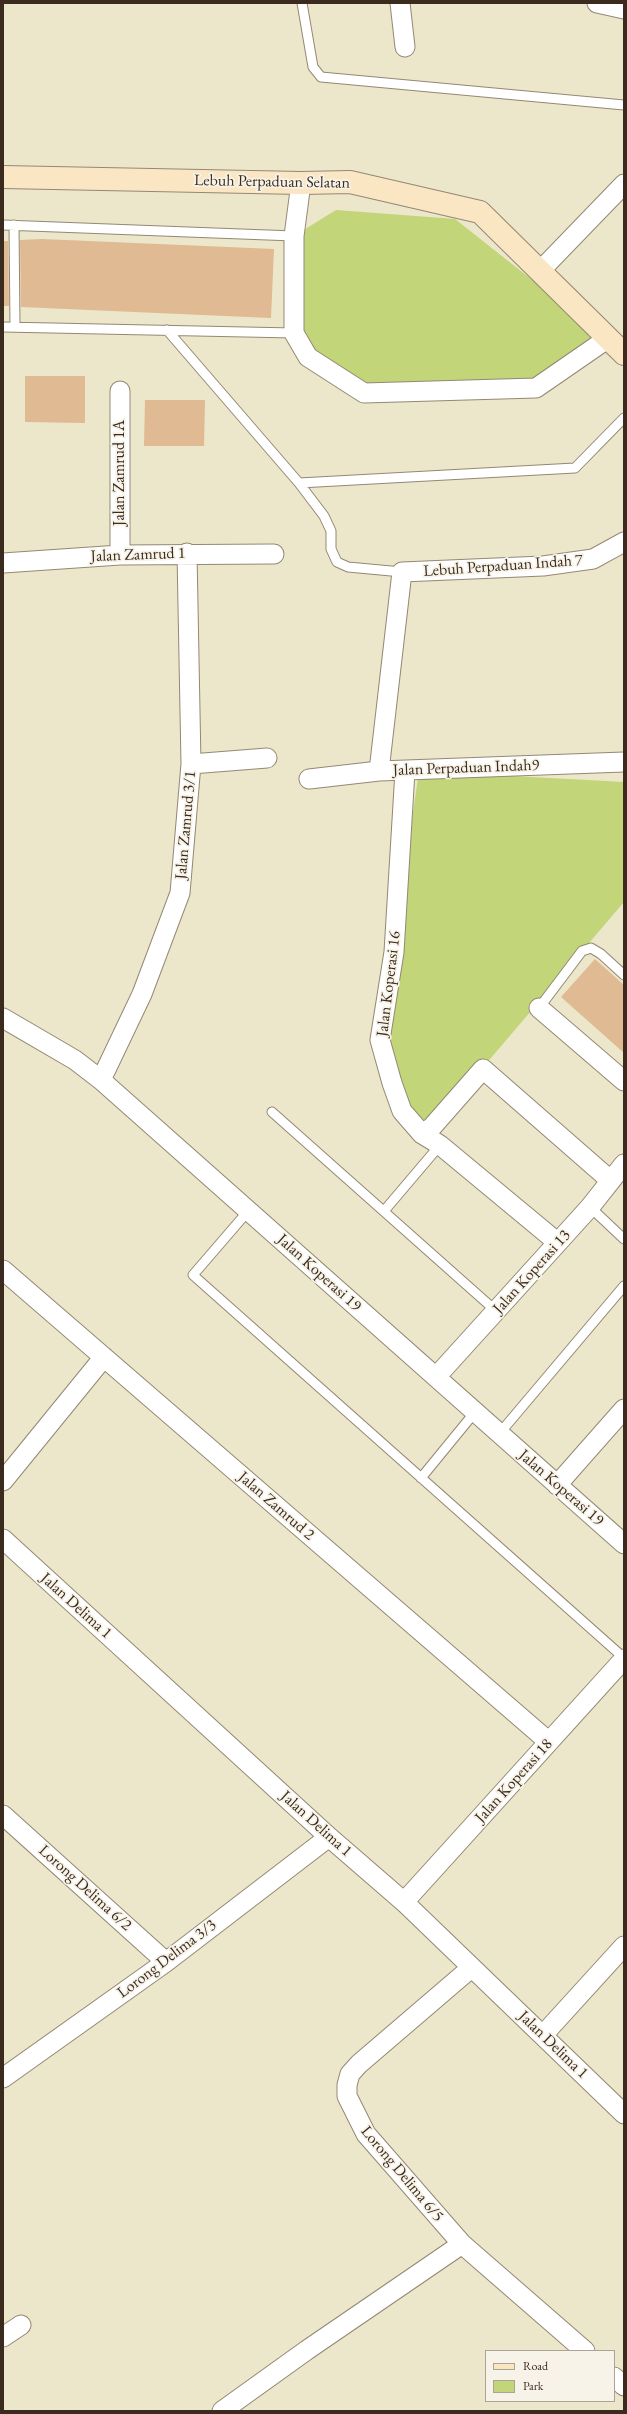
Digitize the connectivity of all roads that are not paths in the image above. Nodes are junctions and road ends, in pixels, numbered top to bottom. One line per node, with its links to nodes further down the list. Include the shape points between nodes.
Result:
1 (302, 3): 6 (lane, via 313,67 321,77)
2 (400, 3): 5 (street)
3 (597, 3): 4 (street)
4 (624, 9)
5 (405, 46)
6 (624, 105)
7 (3, 177): 8 (street, Lebuh Perpaduan Selatan)
8 (301, 184): 12 (street); 13 (street, Lebuh Perpaduan Selatan, via 350,182 480,212)
9 (624, 184): 13 (street)
10 (3, 225): 11 (lane)
11 (14, 225): 12 (lane); 15 (lane)
12 (294, 236): 17 (street)
13 (540, 271): 18 (street, Lebuh Perpaduan Selatan)
14 (3, 327): 15 (lane)
15 (15, 328): 16 (lane)
16 (167, 330): 17 (lane); 22 (lane)
17 (294, 333): 18 (street, via 308,356 364,393 536,388)
18 (607, 339): 19 (street, Lebuh Perpaduan Selatan)
19 (624, 354)
20 (120, 391): 26 (street, Jalan Zamrud 1A)
21 (624, 418): 22 (lane, via 575,468)
22 (299, 483): 28 (lane, via 324,516 331,531 331,549 337,562 348,567)
23 (624, 542): 28 (street, Lebuh Perpaduan Indah 7, via 594,560 543,566)
24 (187, 553): 25 (street, Jalan Zamrud 1); 26 (street, Jalan Zamrud 1); 31 (street, Jalan Zamrud 3/1)
25 (274, 554)
26 (120, 555): 27 (street, Jalan Zamrud 1)
27 (3, 563)
28 (402, 572): 33 (street)
29 (267, 758): 31 (street)
30 (624, 762): 32 (street, Jalan Perpaduan Indah9)
31 (191, 764): 38 (street, Jalan Zamrud 3/1, via 180,893 142,994)
32 (405, 770): 33 (street, Jalan Perpaduan Indah9); 41 (street, Jalan Koperasi 16, via 394,952 380,1040 402,1111)
33 (379, 771): 34 (street, Jalan Perpaduan Indah9)
34 (309, 779)
35 (624, 975): 36 (lane, via 591,948 582,951)
36 (539, 1008): 39 (street)
37 (3, 1018): 38 (street, Jalan Koperasi 19, via 75,1060)
38 (101, 1080): 46 (street, Jalan Koperasi 19, via 158,1133)
39 (624, 1081)
40 (272, 1112): 47 (lane)
41 (422, 1134): 42 (street, Jalan Koperasi 16); 44 (street, via 432,1127 483,1069)
42 (440, 1145): 47 (lane); 49 (street, Jalan Koperasi 16)
43 (624, 1164): 44 (street, Jalan Koperasi 13)
44 (610, 1180): 45 (street, Jalan Koperasi 13)
45 (590, 1207): 48 (lane); 49 (street, Jalan Koperasi 13)
46 (249, 1210): 54 (street, Jalan Koperasi 19); 58 (lane, via 193,1275)
47 (384, 1211): 52 (lane)
48 (624, 1239)
49 (557, 1242): 52 (street, Jalan Koperasi 13)
50 (3, 1270): 53 (street, Jalan Zamrud 2)
51 (624, 1286): 57 (lane)
52 (496, 1311): 54 (street, Jalan Koperasi 13)
53 (104, 1357): 59 (street); 64 (street, Jalan Zamrud 2)
54 (436, 1377): 56 (street, Jalan Koperasi 19)
55 (624, 1409): 60 (street)
56 (475, 1412): 57 (street, Jalan Koperasi 19); 58 (lane)
57 (499, 1434): 60 (street, Jalan Koperasi 19)
58 (421, 1478): 63 (lane)
59 (3, 1480)
60 (557, 1485): 62 (street, Jalan Koperasi 19)
61 (3, 1539): 66 (street, Jalan Delima 1)
62 (624, 1543)
63 (624, 1658): 64 (street, Jalan Koperasi 18)
64 (549, 1742): 67 (street, Jalan Koperasi 18)
65 (5, 1819): 69 (street, Lorong Delima 6/2)
66 (329, 1837): 67 (street, Jalan Delima 1); 69 (street, Lorong Delima 3/3)
67 (404, 1902): 70 (street, Jalan Delima 1)
68 (624, 1946): 71 (street)
69 (166, 1962): 72 (street, Lorong Delima 3/3)
70 (471, 1968): 71 (street, Jalan Delima 1); 74 (street, Lorong Delima 6/5, via 359,2064 350,2074 347,2085 352,2107 366,2134)
71 (543, 2035): 73 (street, Jalan Delima 1)
72 (3, 2078)
73 (624, 2114)
74 (462, 2244): 77 (street, Lorong Delima 6/5); 80 (street)
75 (21, 2325): 76 (street)
76 (3, 2337)
77 (584, 2350)
78 (615, 2378): 79 (street)
79 (624, 2386)
80 (222, 2411)

